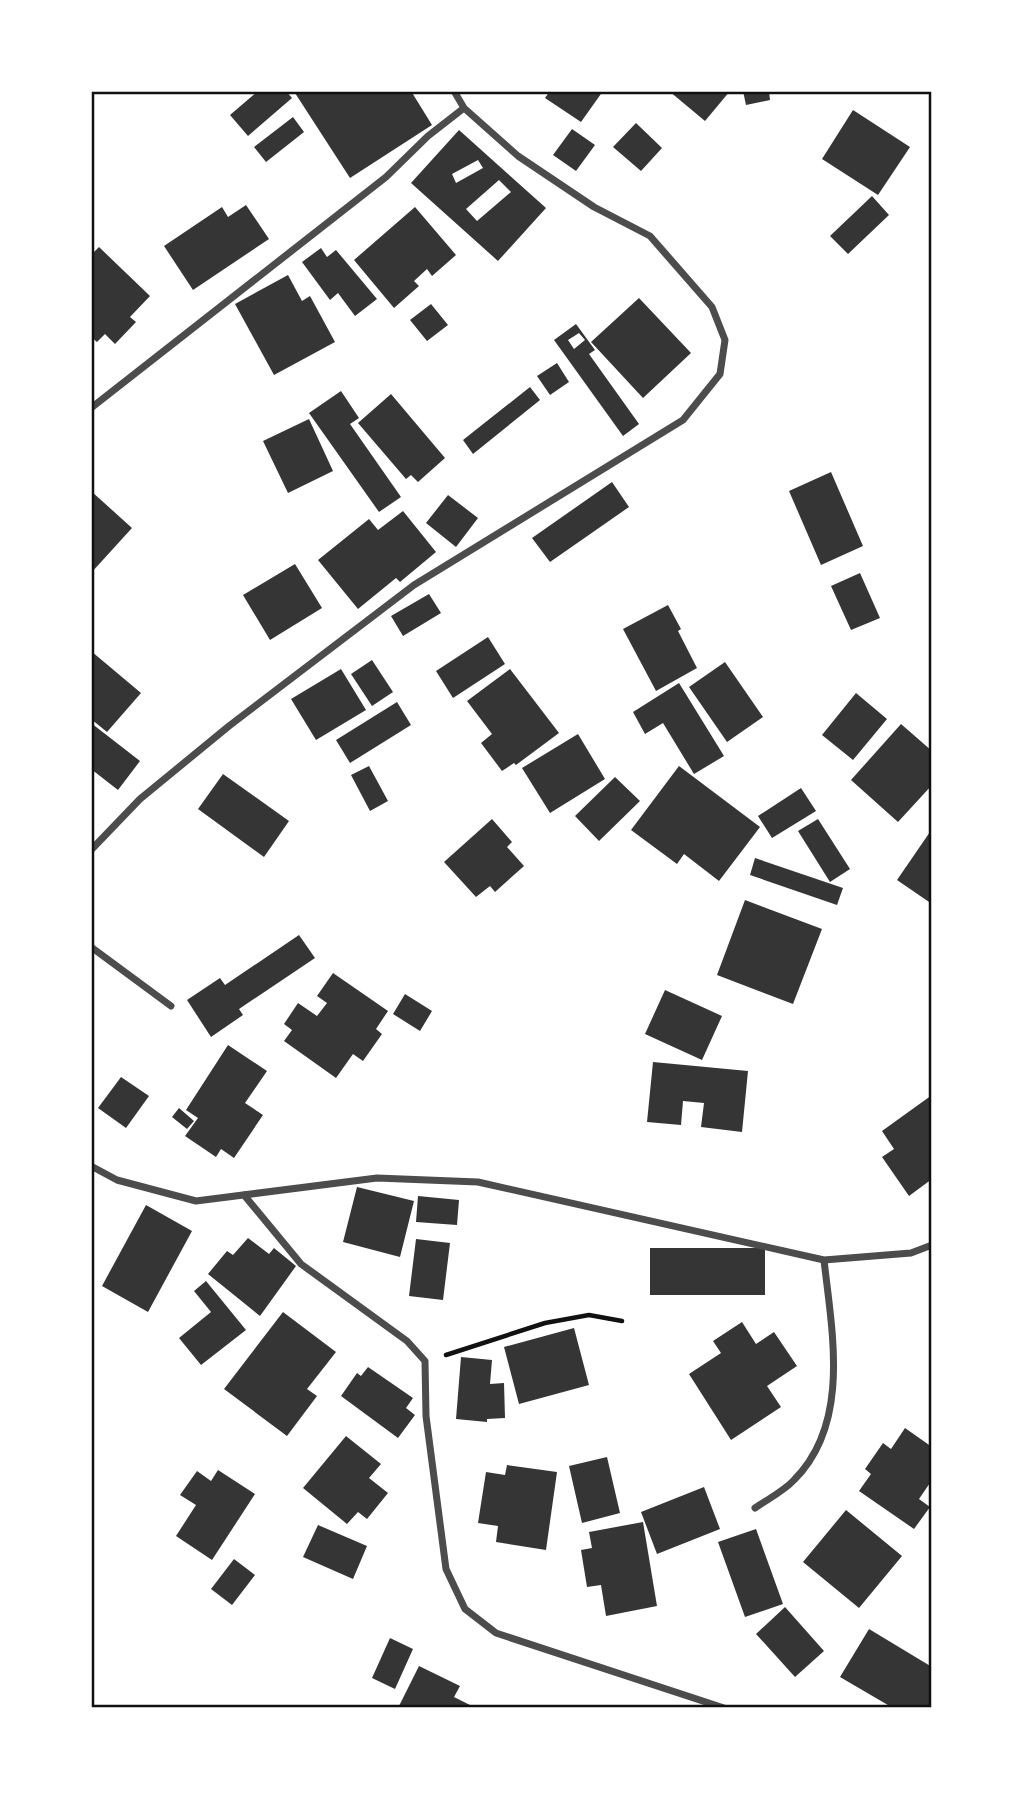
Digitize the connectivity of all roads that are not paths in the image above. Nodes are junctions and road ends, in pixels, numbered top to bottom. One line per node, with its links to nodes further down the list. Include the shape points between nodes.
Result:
1 (454, 91): 2 (street)
2 (464, 108): 3 (street, via 386,177); 4 (street, via 518,156 650,236 712,307 725,341 720,374 683,420 414,585 170,774)
3 (91, 408)
4 (91, 850)
5 (91, 947): 6 (street)
6 (172, 1006)
7 (91, 1166): 8 (street, via 117,1180 196,1201)
8 (244, 1195): 10 (street, via 377,1178 478,1182); 12 (street, via 301,1264 407,1341 425,1361 426,1416 446,1569 465,1609 496,1633)
9 (932, 1245): 10 (street, via 911,1253)
10 (824, 1260): 11 (street, via 835,1360 830,1411 818,1450 794,1481)
11 (755, 1508)
12 (724, 1708)

